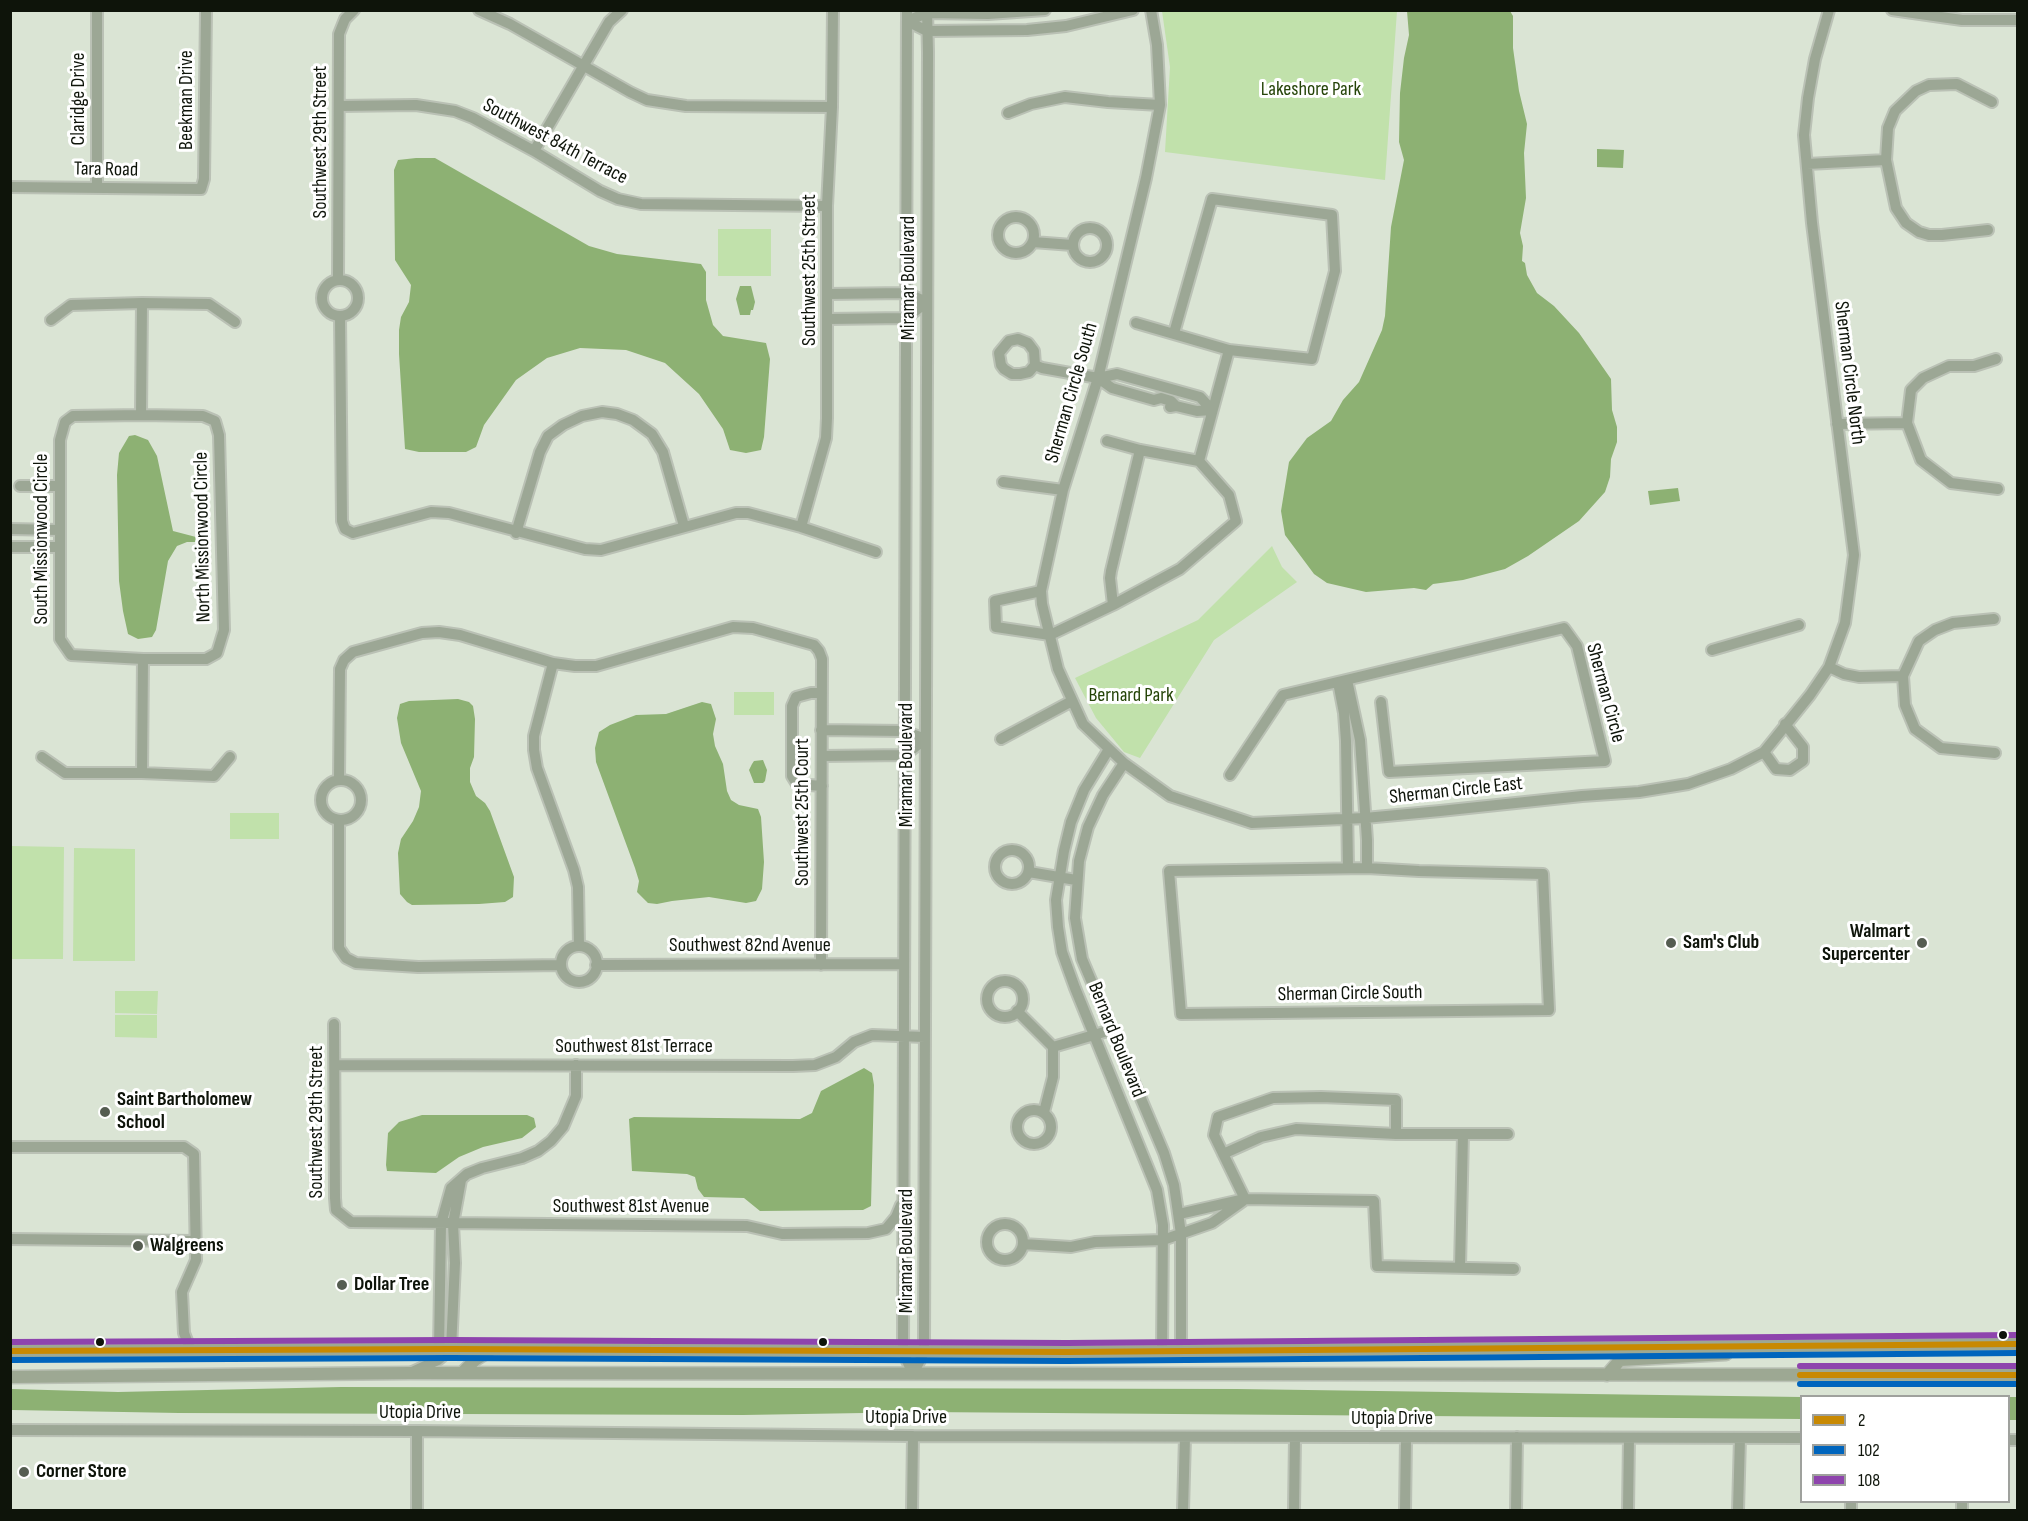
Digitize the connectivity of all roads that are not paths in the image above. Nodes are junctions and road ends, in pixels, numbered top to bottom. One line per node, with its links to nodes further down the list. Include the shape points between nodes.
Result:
1 (97, 10): 26 (street, Claridge Drive)
2 (206, 10): 27 (street, Beekman Drive)
3 (354, 10): 19 (street, Southwest 29th Street, via 339,34)
4 (479, 10): 16 (street)
5 (622, 10): 16 (street, via 609,22)
6 (833, 10): 20 (street, Southwest 25th Street)
7 (1045, 10): 12 (street, via 988,14)
8 (1133, 10): 15 (street, via 1066,26 1027,30)
9 (1151, 10): 18 (street, Sherman Circle South)
10 (1829, 10): 24 (street, Sherman Circle North, via 1808,98 1804,135)
11 (1892, 10): 14 (street, via 1962,20)
12 (927, 12): 13 (street); 15 (street, Miramar Boulevard)
13 (907, 16): 15 (street); 35 (street, Miramar Boulevard)
14 (2018, 20)
15 (927, 31): 37 (street, Miramar Boulevard)
16 (583, 66): 20 (street, via 647,100 668,104); 22 (street)
17 (1992, 102): 23 (street, via 1957,84 1916,91 1894,111 1888,128)
18 (1160, 105): 21 (street, via 1065,97); 33 (street, Sherman Circle South)
19 (339, 106): 22 (street, Southwest 84th Terrace, via 416,105 455,111); 34 (street, Southwest 29th Street)
20 (832, 107): 28 (street, Southwest 25th Street)
21 (1008, 113)
22 (534, 151): 28 (street, Southwest 84th Terrace, via 600,191 641,204)
23 (1887, 160): 24 (street); 29 (street, via 1896,208 1906,223 1929,235)
24 (1807, 164): 55 (street, Sherman Circle North)
25 (10, 187): 26 (street, Tara Road)
26 (97, 188): 27 (street, Tara Road)
27 (201, 189)
28 (827, 206): 36 (street, Southwest 25th Street)
29 (1988, 230)
30 (1033, 242): 31 (street)
31 (1072, 245): 32 (street, via 1078,259 1088,263 1100,260); 32 (street, via 1078,232 1094,228 1103,234)
32 (1106, 250): 33 (street)
33 (1127, 254): 49 (street, Sherman Circle South)
34 (338, 279): 39 (street, via 324,289 322,301 328,312); 39 (street, via 350,282 358,297 351,312)
35 (906, 293): 36 (street); 37 (street); 40 (street, Miramar Boulevard)
36 (827, 294): 41 (street, Southwest 25th Street)
37 (927, 302): 40 (street); 90 (street, Miramar Boulevard)
38 (142, 303): 42 (street, via 71,305); 43 (street, via 209,304); 53 (street)
39 (340, 316): 68 (street, via 345,529 353,532 431,512 449,513)
40 (906, 318): 41 (street); 89 (street, Miramar Boulevard)
41 (827, 319): 65 (street, Southwest 25th Street, via 825,438)
42 (51, 320)
43 (235, 322)
44 (1136, 323): 45 (street)
45 (1174, 333): 46 (street); 46 (street, via 1212,199 1332,215 1335,271 1312,359)
46 (1229, 350): 52 (street)
47 (1996, 359): 54 (street, via 1974,366 1949,366 1923,378 1911,390)
48 (1035, 365): 49 (street)
49 (1098, 378): 50 (street, via 1117,374); 51 (street, via 1112,388); 63 (street, Sherman Circle South)
50 (1159, 386): 51 (street); 52 (street, via 1200,397)
51 (1154, 400): 52 (street, via 1197,411)
52 (1212, 410): 58 (street)
53 (141, 415): 61 (street, South Missionwood Circle, via 74,416 65,422 60,440); 78 (street, North Missionwood Circle, via 203,416 215,421 219,435 224,630 217,653 206,659)
54 (1907, 423): 55 (street); 62 (street, via 1921,460 1951,483)
55 (1837, 424): 80 (street, Sherman Circle North, via 1854,555 1845,623)
56 (1107, 441): 57 (street)
57 (1140, 450): 58 (street); 73 (street, via 1111,571)
58 (1199, 461): 73 (street, via 1229,495 1236,521 1180,569)
59 (1003, 482): 63 (street)
60 (20, 486): 61 (street)
61 (59, 486): 67 (street, South Missionwood Circle)
62 (1998, 489)
63 (1063, 490): 72 (street, Sherman Circle South)
64 (684, 526): 65 (street, via 742,513); 68 (street, via 601,550); 68 (street, via 663,452 652,434 633,420 602,412 582,416 548,436)
65 (801, 527): 71 (street)
66 (10, 529): 67 (street)
67 (59, 530): 70 (street, South Missionwood Circle)
68 (516, 532)
69 (10, 547): 70 (street)
70 (59, 547): 78 (street, South Missionwood Circle, via 60,639 71,655)
71 (876, 552)
72 (1041, 591): 76 (street, Sherman Circle South); 76 (street, via 994,601 996,627)
73 (1113, 606): 76 (street)
74 (1994, 619): 81 (street, via 1953,623 1935,630 1919,641)
75 (1799, 625): 77 (street)
76 (1050, 635): 84 (street, Sherman Circle South, via 1058,669)
77 (1712, 650)
78 (143, 659): 102 (street)
79 (553, 663): 83 (street, Southwest 25th Court, via 596,666 733,627 753,627 814,645 822,659); 104 (street, via 440,632 422,633 354,652 340,669); 115 (street, via 534,750 574,870)
80 (1829, 667): 81 (street, via 1859,676); 87 (street, Sherman Circle North)
81 (1903, 676): 94 (street, via 1905,705 1915,729 1941,748)
82 (1343, 681): 85 (street, Sherman Circle, via 1564,628 1577,646 1605,761 1389,772); 86 (street); 100 (street); 103 (street, Sherman Circle, via 1283,695)
83 (822, 693): 88 (street, Southwest 25th Court); 105 (street, via 796,697 792,706 792,776 797,784)
84 (1072, 701): 91 (street); 92 (street, Sherman Circle South, via 1083,724)
85 (1381, 702)
86 (1357, 720): 99 (street); 106 (street, via 1367,738 1369,776)
87 (1785, 724): 93 (street, Sherman Circle East); 93 (street, via 1803,747 1803,761 1790,770 1776,769)
88 (821, 730): 89 (street); 96 (street, Southwest 25th Court)
89 (904, 731): 90 (street); 95 (street, Miramar Boulevard)
90 (925, 739): 95 (street); 125 (street, Miramar Boulevard)
91 (1001, 739)
92 (1109, 749): 101 (street, Sherman Circle South); 113 (street, Bernard Boulevard, via 1084,790 1071,822)
93 (1764, 752): 107 (street, Sherman Circle East, via 1688,784)
94 (1995, 753)
95 (905, 755): 96 (street); 117 (street, Miramar Boulevard)
96 (822, 756): 105 (street, Southwest 25th Court)
97 (42, 757): 102 (street, via 65,773)
98 (230, 757): 102 (street, via 214,776)
99 (1361, 759): 100 (street); 106 (street)
100 (1346, 760): 108 (street)
101 (1124, 764): 108 (street, Sherman Circle East, via 1170,796 1252,823); 114 (street, Bernard Boulevard, via 1088,827)
102 (142, 773)
103 (1230, 775)
104 (339, 779): 109 (street, via 327,784 321,796 323,810); 109 (street, via 352,782 361,800 357,812)
105 (822, 786): 119 (street, Southwest 25th Court)
106 (1363, 788): 107 (street)
107 (1365, 818): 108 (street, Sherman Circle East); 111 (street)
108 (1348, 819): 110 (street)
109 (339, 820): 118 (street, via 339,948 346,958 356,963 418,968)
110 (1348, 868): 111 (street, Sherman Circle South); 111 (street, Sherman Circle South, via 1169,871 1181,1014 1549,1010 1543,874)
111 (1367, 868)
112 (1029, 872): 113 (street)
113 (1059, 877): 114 (street); 123 (street, Bernard Boulevard, via 1056,900 1062,952)
114 (1076, 880): 122 (street, Bernard Boulevard, via 1075,918 1082,959)
115 (579, 946): 116 (street, via 593,954); 118 (street, via 564,954)
116 (596, 964): 118 (street, via 592,975 582,981 566,976); 119 (street, Southwest 82nd Avenue)
117 (904, 964): 119 (street, Southwest 82nd Avenue); 124 (street, Miramar Boulevard)
118 (561, 965)
119 (820, 965)
120 (1017, 1011): 126 (street)
121 (334, 1024): 127 (street, Southwest 29th Street)
122 (1111, 1030): 123 (street); 138 (street, Bernard Boulevard, via 1164,1153)
123 (1095, 1035): 126 (street); 144 (street, Bernard Boulevard, via 1153,1180 1161,1213)
124 (904, 1036): 125 (street, Southwest 81st Terrace); 128 (street, Southwest 81st Terrace, via 872,1035 815,1065); 136 (street, Miramar Boulevard)
125 (925, 1037): 156 (street, Miramar Boulevard)
126 (1053, 1047): 129 (street, via 1053,1077)
127 (335, 1065): 128 (street, Southwest 81st Terrace); 139 (street, Southwest 29th Street, via 334,1198)
128 (576, 1065): 135 (street, via 576,1096 563,1127 552,1141 522,1158 482,1168)
129 (1044, 1112)
130 (1396, 1134): 131 (street); 134 (street, via 1296,1129 1261,1137); 134 (street, via 1396,1100 1273,1098 1218,1117 1214,1135)
131 (1463, 1134): 132 (street); 147 (street)
132 (1508, 1134)
133 (10, 1147): 145 (street, via 184,1147 194,1154)
134 (1223, 1154): 137 (street)
135 (461, 1180): 140 (street, via 452,1188); 141 (street)
136 (903, 1199): 141 (street, Southwest 81st Avenue, via 886,1229 868,1233 782,1234 747,1226); 155 (street, Miramar Boulevard)
137 (1245, 1199): 138 (street); 142 (street, via 1212,1223); 147 (street, via 1374,1201 1377,1266)
138 (1179, 1214): 142 (street, Bernard Boulevard)
139 (342, 1217): 140 (street, Southwest 81st Avenue, via 358,1224)
140 (441, 1224): 141 (street, Southwest 81st Avenue); 151 (street)
141 (453, 1224): 151 (street, via 455,1256)
142 (1182, 1234): 144 (street); 158 (street, Bernard Boulevard)
143 (10, 1239): 145 (street)
144 (1162, 1240): 146 (street, via 1095,1242 1071,1247); 157 (street, Bernard Boulevard)
145 (196, 1241): 154 (street, via 196,1260 182,1292 184,1333)
146 (1023, 1244)
147 (1460, 1267): 148 (street)
148 (1514, 1269)
149 (2018, 1344): 150 (main road)
150 (1768, 1346): 158 (main road); 162 (main road, via 1747,1353 1620,1360)
151 (445, 1349): 152 (main road); 154 (main road); 159 (street, via 438,1360)
152 (492, 1349): 155 (main road); 160 (main road)
153 (10, 1351): 154 (main road)
154 (191, 1351)
155 (903, 1352): 156 (main road); 161 (street, Miramar Boulevard)
156 (924, 1352): 157 (main road); 161 (street, Miramar Boulevard)
157 (1162, 1352): 158 (main road)
158 (1181, 1352)
159 (410, 1373): 160 (main road); 164 (main road)
160 (462, 1373): 161 (main road)
161 (913, 1374): 162 (main road)
162 (1607, 1374): 163 (main road)
163 (2018, 1375)
164 (10, 1377)
165 (10, 1430): 166 (street, Utopia Drive)
166 (417, 1431): 167 (street, Utopia Drive); 175 (street)
167 (914, 1436): 168 (street, Utopia Drive); 176 (street)
168 (1185, 1437): 169 (street, Utopia Drive); 177 (street)
169 (1295, 1437): 171 (street, Utopia Drive); 178 (street)
170 (1517, 1437): 171 (street, Utopia Drive); 172 (street, Utopia Drive); 180 (street)
171 (1406, 1438): 179 (street)
172 (1629, 1438): 173 (street, Utopia Drive); 181 (street)
173 (1740, 1438): 174 (street, Utopia Drive); 182 (street)
174 (1800, 1438)
175 (417, 1510)
176 (912, 1510)
177 (1183, 1510)
178 (1294, 1510)
179 (1405, 1510)
180 (1516, 1510)
181 (1628, 1510)
182 (1738, 1510)

